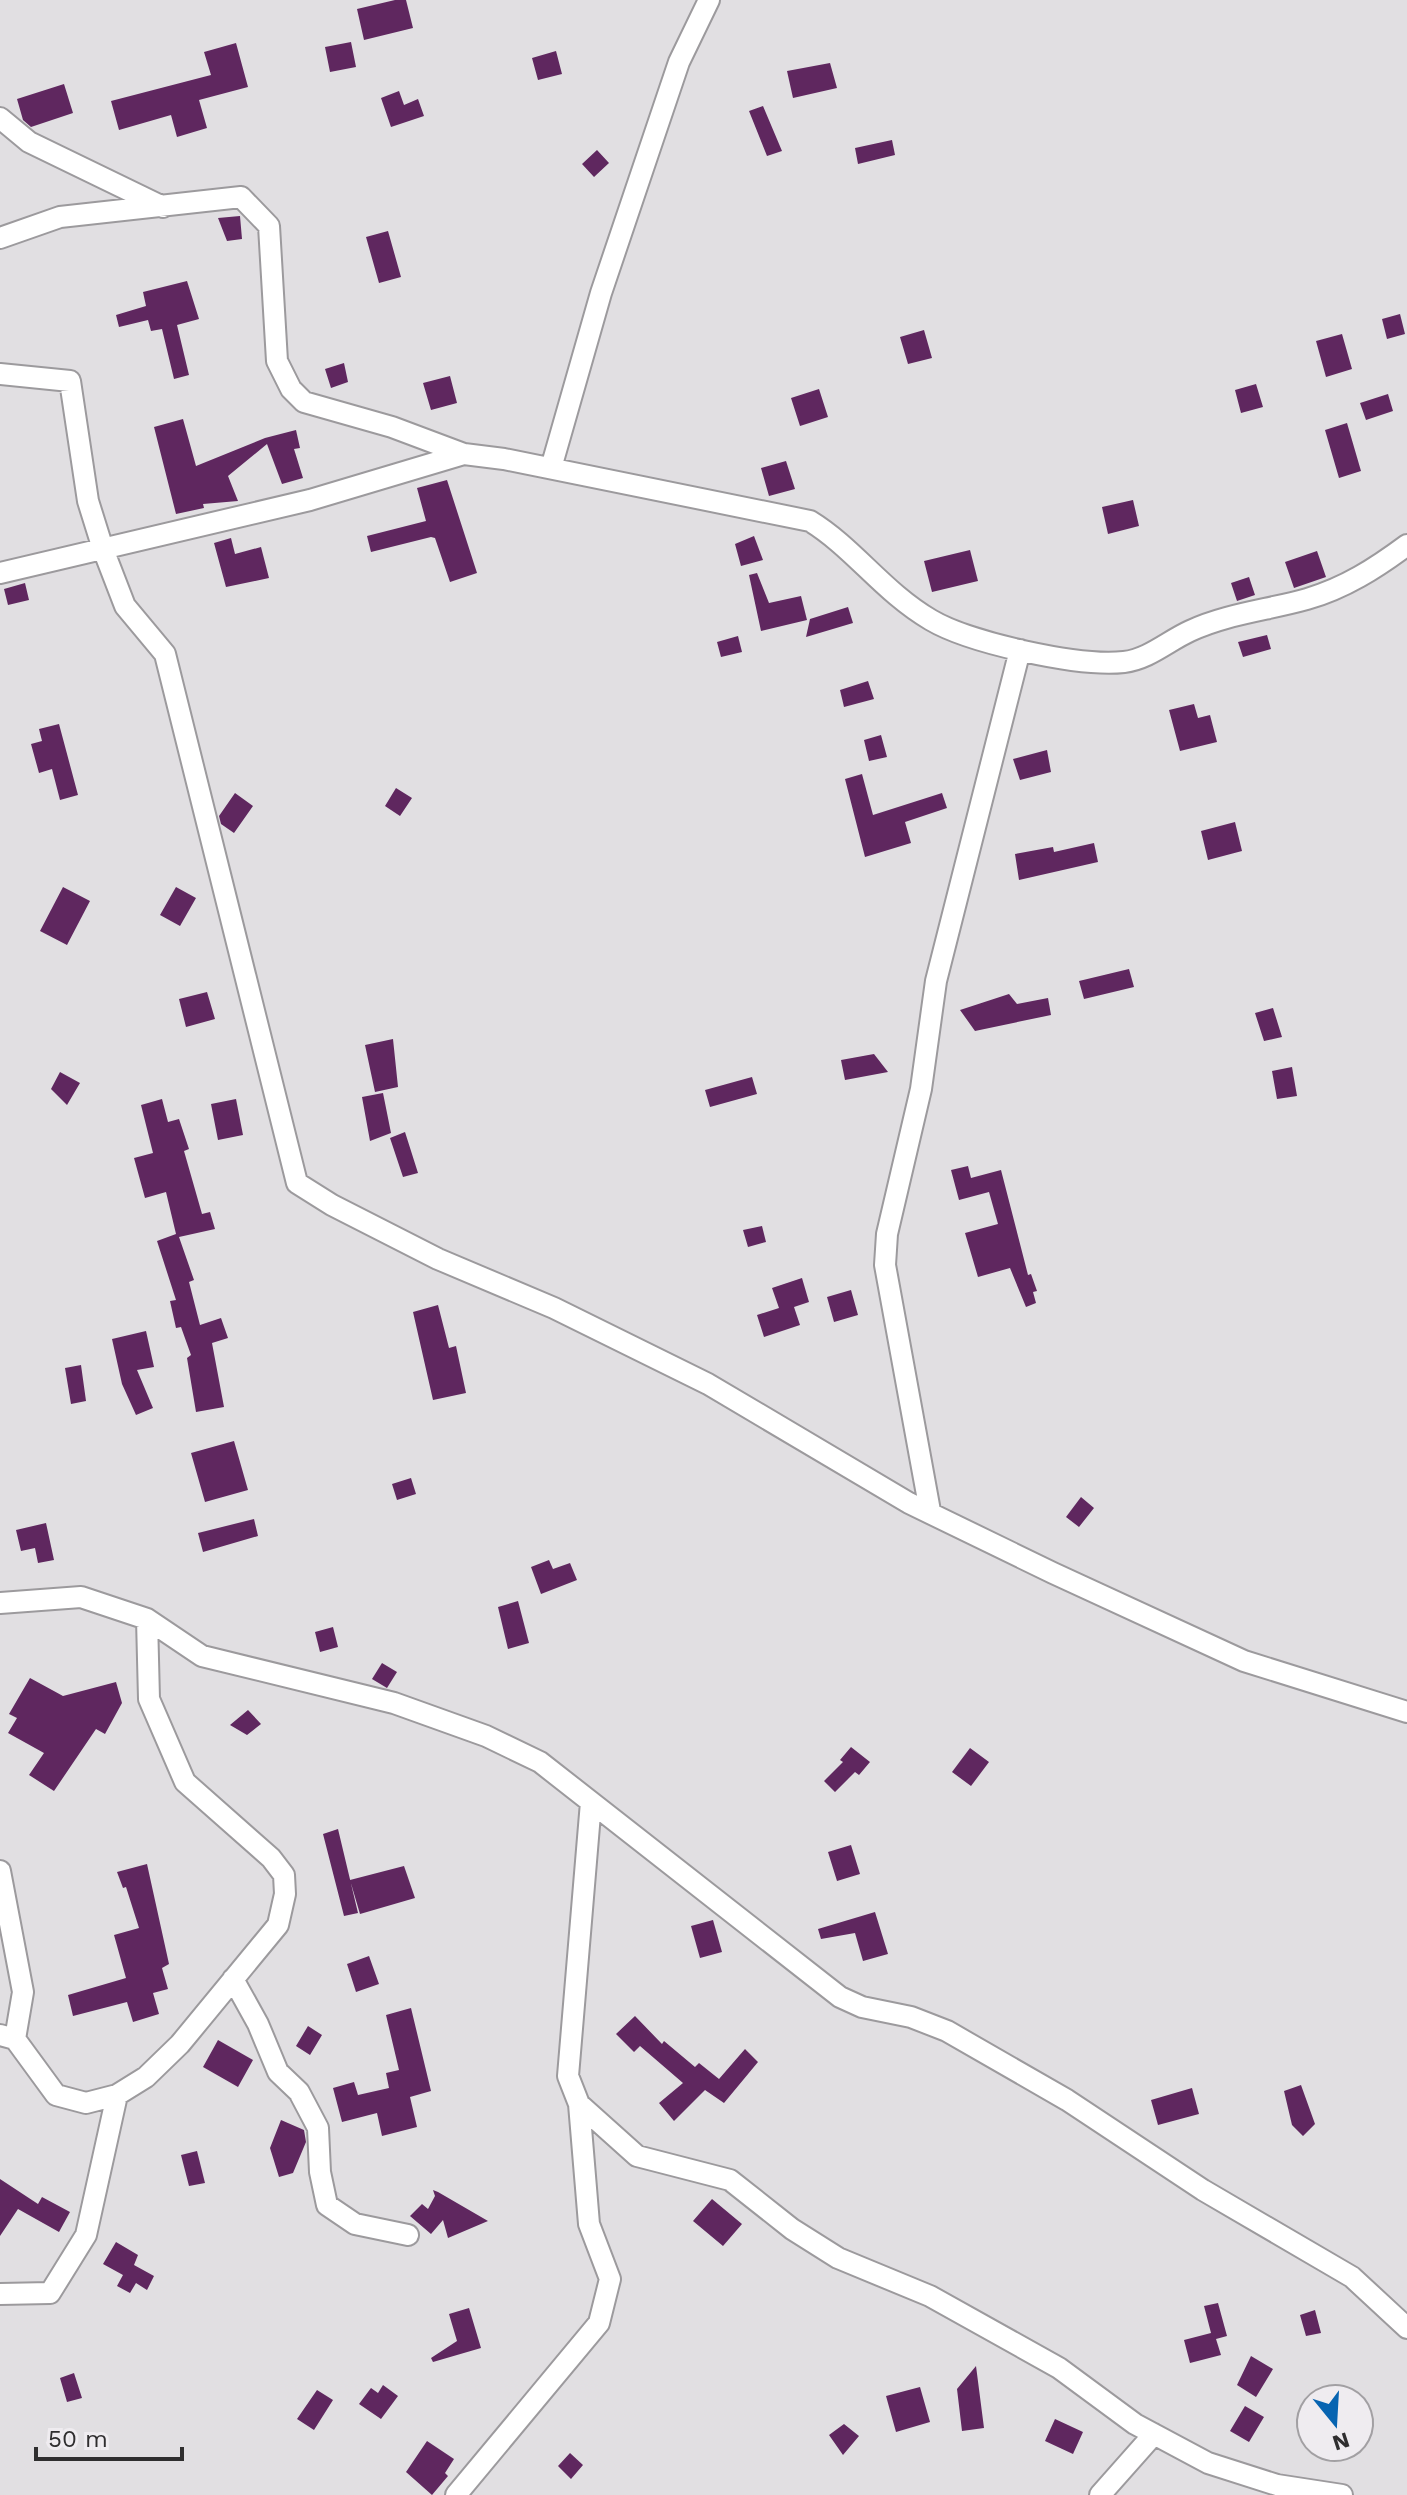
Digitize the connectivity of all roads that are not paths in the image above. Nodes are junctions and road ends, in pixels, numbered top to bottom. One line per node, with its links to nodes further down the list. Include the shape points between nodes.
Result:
1 (709, 0): 7 (street, via 679,62 601,293)
2 (0, 118): 3 (street, via 29,142)
3 (163, 207): 4 (street, via 60,217); 6 (street, via 241,197 269,226 277,361 304,402)
4 (0, 238)
5 (0, 374): 9 (street, via 70,381 88,501)
6 (464, 454): 7 (street); 9 (street, via 310,500)
7 (551, 468): 11 (street, via 810,521 826,530 892,595 934,622)
8 (1407, 545): 11 (street, via 1369,573 1340,586 1189,631 1128,662 1089,663)
9 (103, 549): 10 (street); 12 (street, via 125,606 165,654 297,1183 438,1259 554,1308 708,1384)
10 (0, 573)
11 (1020, 650): 12 (street, via 936,981 921,1089 887,1234 885,1265)
12 (930, 1511): 15 (street, via 1244,1661)
13 (0, 1603): 14 (street, via 81,1597)
14 (147, 1619): 16 (street, via 202,1656 394,1703 486,1736 540,1762); 18 (street, via 149,1699 185,1782 284,1875 278,1925)
15 (1407, 1712)
16 (591, 1802): 21 (street, via 568,2076); 24 (street, via 840,1997 947,2031 1067,2100 1203,2190 1352,2277)
17 (0, 1871): 19 (street, via 23,1992)
18 (233, 1979): 20 (street, via 180,2044 146,2077); 22 (street, via 278,2072 299,2092 318,2128 327,2205 355,2224)
19 (7, 2037): 20 (street, via 56,2095 86,2103)
20 (117, 2095): 23 (street, via 86,2235 50,2293)
21 (579, 2104): 25 (street, via 637,2156 730,2180 838,2258 930,2296 1059,2368); 26 (street, via 589,2224 610,2279 599,2323)
22 (408, 2235)
23 (0, 2294)
24 (1407, 2328)
25 (1154, 2434): 27 (street); 28 (street, via 1208,2463 1277,2485)
26 (456, 2495)
27 (1100, 2495)
28 (1342, 2495)

